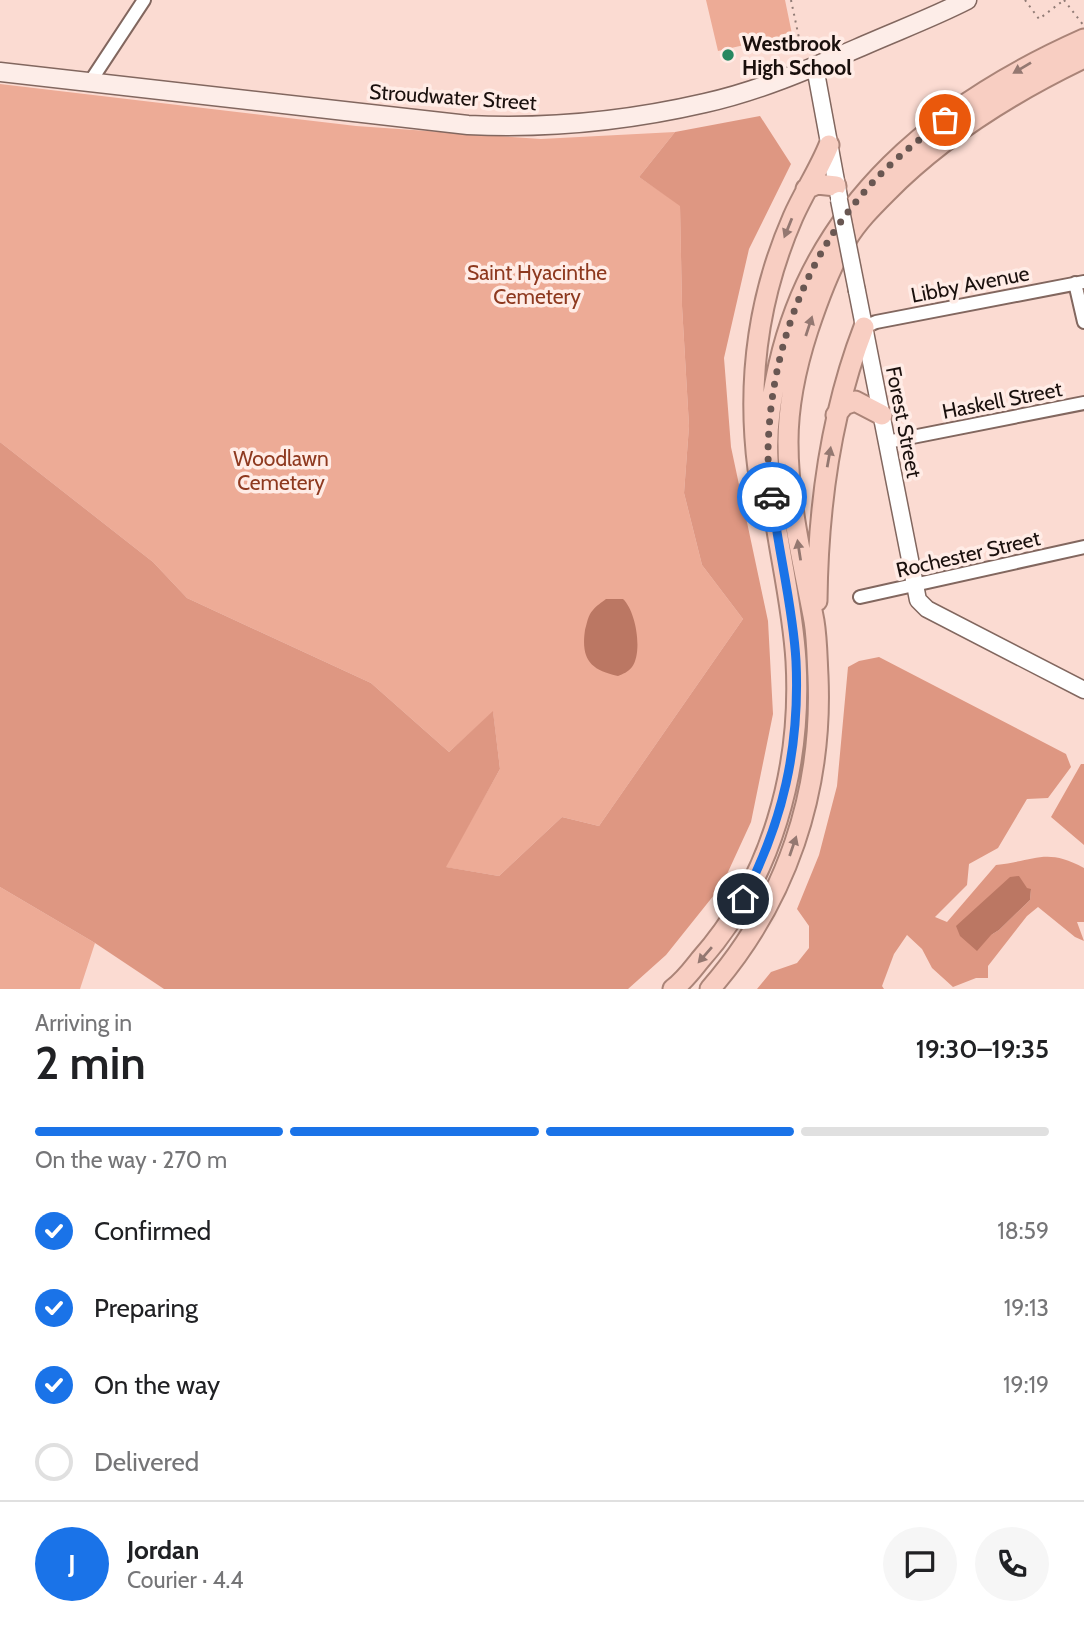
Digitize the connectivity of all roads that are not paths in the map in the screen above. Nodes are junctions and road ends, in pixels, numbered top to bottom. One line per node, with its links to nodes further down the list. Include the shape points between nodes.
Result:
1 (144, 0): 7 (street)
2 (967, 0): 5 (main road, Stroudwater Street)
3 (1084, 39): 18 (highway, one-way to 18, via 1036,60 980,94 911,146 865,190 831,235 787,329 771,399 768,457)
4 (1084, 58): 22 (highway, one-way to 4, via 790,482 790,403 813,314 847,239 897,182 940,145 1015,94)
5 (820, 65): 7 (main road, Stroudwater Street, via 708,103 608,121 540,127 420,121); 8 (street, Forest Street)
6 (0, 72): 7 (main road, Stroudwater Street)
7 (90, 82)
8 (829, 145): 9 (highway); 10 (street, Forest Street)
9 (806, 189): 10 (highway, via 817,184); 18 (highway, one-way to 18, via 775,263 755,360 755,447)
10 (838, 193): 13 (street, Forest Street, bridge)
11 (1079, 282): 12 (street); 13 (street, Libby Avenue)
12 (1084, 322)
13 (864, 327): 15 (highway); 16 (street, Forest Street)
14 (1084, 403): 17 (street, Haskell Street)
15 (836, 415): 16 (highway, via 855,401); 22 (highway, one-way to 15, via 824,489)
16 (882, 415): 17 (street, Forest Street)
17 (887, 442): 20 (street, Forest Street)
18 (777, 539): 24 (highway, one-way to 24, via 796,660 795,731 784,799 764,859 733,919)
19 (1084, 547): 20 (street, Rochester Street)
20 (914, 586): 21 (street, Rochester Street); 23 (street, Forest Street, via 927,609)
21 (860, 597)
22 (814, 622): 25 (highway, one-way to 22, via 767,908 800,827 819,730)
23 (1084, 690)
24 (673, 989)
25 (710, 989)

